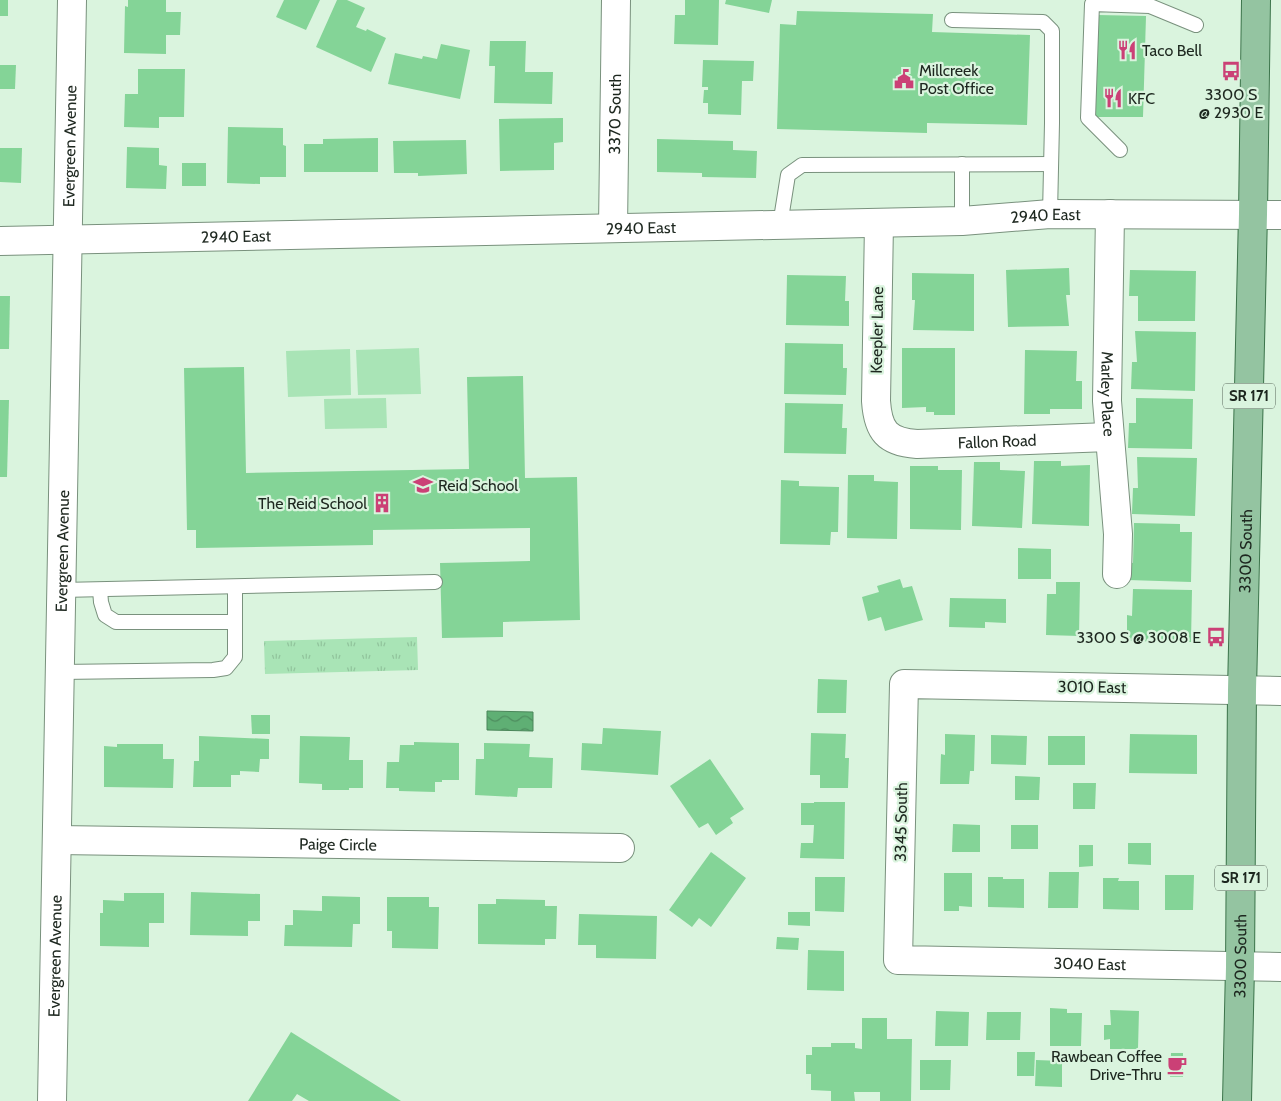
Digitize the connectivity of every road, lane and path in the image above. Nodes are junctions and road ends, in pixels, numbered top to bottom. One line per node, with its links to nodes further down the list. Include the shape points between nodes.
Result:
1 (72, 0): 17 (street, Evergreen Avenue)
2 (616, 0): 16 (street, 3370 South)
3 (1256, 0): 11 (main road, 3300 South / SR 171)
4 (952, 20): 8 (lane, via 1043,22 1052,32)
5 (1196, 25): 6 (lane, via 1150,6 1092,4 1088,118)
6 (1120, 150)
7 (962, 164): 8 (lane); 13 (lane); 15 (lane, via 802,165 788,175)
8 (1051, 164): 9 (lane)
9 (1050, 214): 10 (street, 2940 East); 13 (street, 2940 East)
10 (1110, 214): 11 (street, 2940 East); 20 (street, Marley Place)
11 (1253, 214): 12 (street, 2940 East); 29 (main road, 3300 South / SR 171)
12 (1281, 215)
13 (962, 221): 14 (street, 2940 East)
14 (878, 222): 15 (street, 2940 East); 19 (street, Keepler Lane, via 876,402 878,420)
15 (780, 225): 16 (street, 2940 East)
16 (613, 228): 17 (street, 2940 East)
17 (67, 240): 18 (street, 2940 East); 24 (street, Evergreen Avenue)
18 (0, 241)
19 (887, 436): 20 (street, Fallon Road, via 917,444)
20 (1109, 436): 21 (street, Marley Place, via 1118,534)
21 (1117, 574)
22 (435, 582): 23 (lane)
23 (235, 587): 25 (lane); 26 (lane)
24 (61, 590): 25 (lane); 27 (street, Evergreen Avenue)
25 (100, 590): 26 (lane, via 105,615 116,622)
26 (235, 622): 27 (lane, via 235,657 226,668)
27 (60, 672): 31 (street, Evergreen Avenue)
28 (904, 684): 29 (street, 3010 East); 33 (street, 3345 South)
29 (1242, 690): 30 (street, 3010 East); 34 (main road, 3300 South / SR 171)
30 (1281, 691)
31 (57, 840): 32 (street, Paige Circle); 36 (street, Evergreen Avenue)
32 (620, 848)
33 (898, 960): 34 (street, 3040 East)
34 (1240, 967): 35 (street, 3040 East); 37 (main road, 3300 South / SR 171)
35 (1281, 968)
36 (52, 1101)
37 (1237, 1101)

